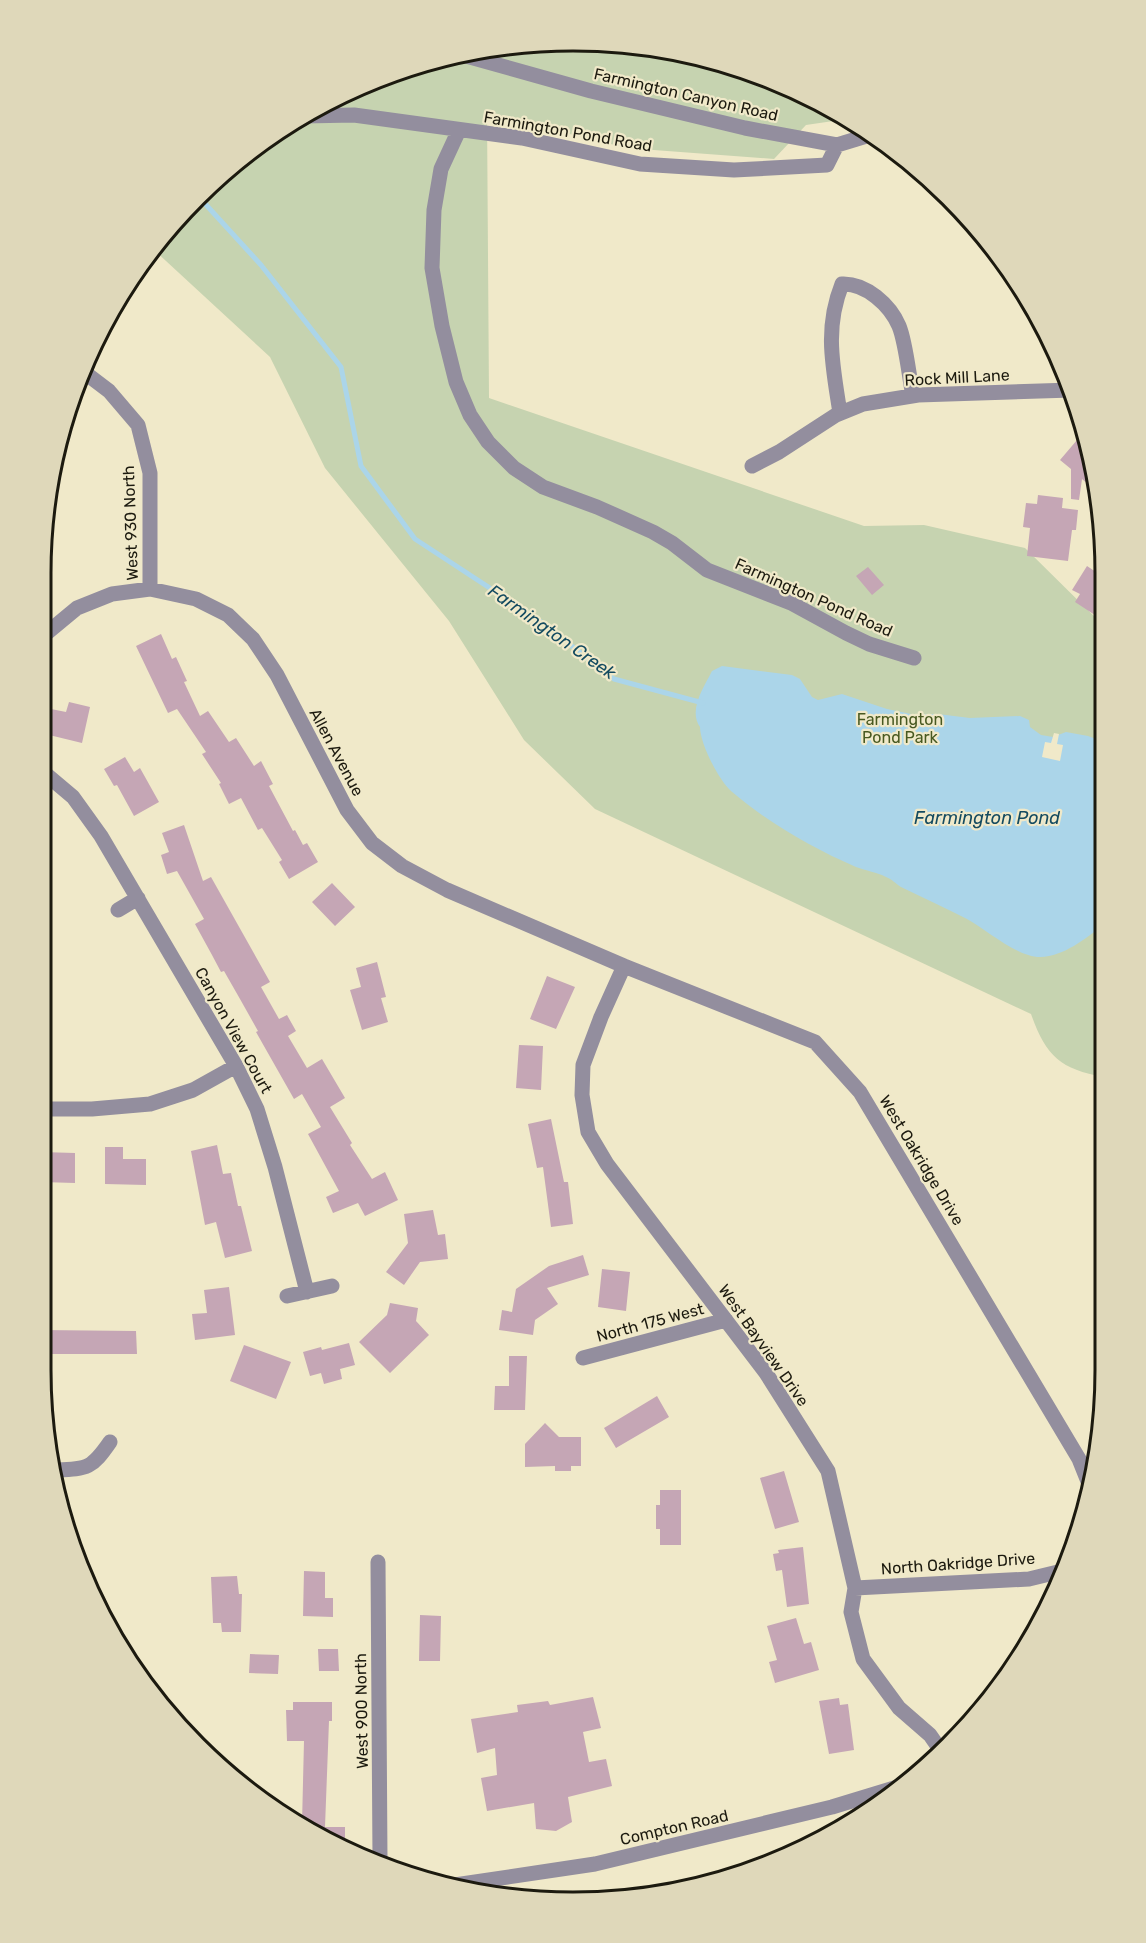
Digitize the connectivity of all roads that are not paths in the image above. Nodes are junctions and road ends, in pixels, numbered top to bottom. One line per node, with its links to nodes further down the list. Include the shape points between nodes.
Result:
1 (479, 60): 5 (street, Farmington Canyon Road, via 745,128)
2 (322, 116): 3 (street, Farmington Pond Road, via 354,115)
3 (459, 130): 5 (street, Farmington Pond Road, via 522,138 640,164 734,170 827,165); 13 (street, Farmington Pond Road, via 441,169 434,210 432,268 456,382 470,415 488,442 514,468 543,487 653,532 707,570 791,603 869,644)
4 (861, 138): 5 (street)
5 (837, 145)
6 (90, 376): 11 (street, West 930 North, via 109,391 138,425 150,473)
7 (1062, 390): 8 (street, Rock Mill Lane)
8 (914, 396): 9 (street, Rock Mill Lane, via 863,404); 9 (street, via 899,326 867,289 842,284 836,299 831,352)
9 (840, 413): 10 (street, Rock Mill Lane)
10 (752, 466)
11 (150, 589): 12 (street, Allen Avenue, via 112,594 77,608); 17 (street, Allen Avenue, via 196,599 228,615 253,639 277,675 347,810 372,843 402,866 447,890)
12 (51, 630)
13 (914, 658)
14 (51, 778): 15 (street, Canyon View Court, via 74,797)
15 (138, 898): 16 (street); 18 (street, Canyon View Court)
16 (118, 910)
17 (624, 966): 23 (street, West Bayview Drive, via 583,1065 582,1095 588,1132 607,1164); 27 (street, West Oakridge Drive, via 815,1042 853,1083)
18 (236, 1066): 19 (street, via 193,1090 150,1104); 21 (street, Canyon View Court, via 257,1109)
19 (51, 1108)
20 (332, 1286): 21 (street)
21 (307, 1292): 22 (street)
22 (287, 1296)
23 (726, 1320): 24 (street, North 175 West); 30 (street, West Bayview Drive, via 766,1373 828,1471)
24 (583, 1358)
25 (110, 1442): 26 (street, via 91,1465 81,1470)
26 (61, 1470)
27 (1085, 1474)
28 (378, 1562): 33 (street, West 900 North)
29 (1054, 1573): 30 (street, North Oakridge Drive, via 1029,1579)
30 (855, 1588): 31 (street, West Bayview Drive, via 851,1612 863,1659 899,1708)
31 (936, 1744)
32 (879, 1793): 34 (street, Compton Road, via 595,1864)
33 (380, 1855)
34 (473, 1882)

